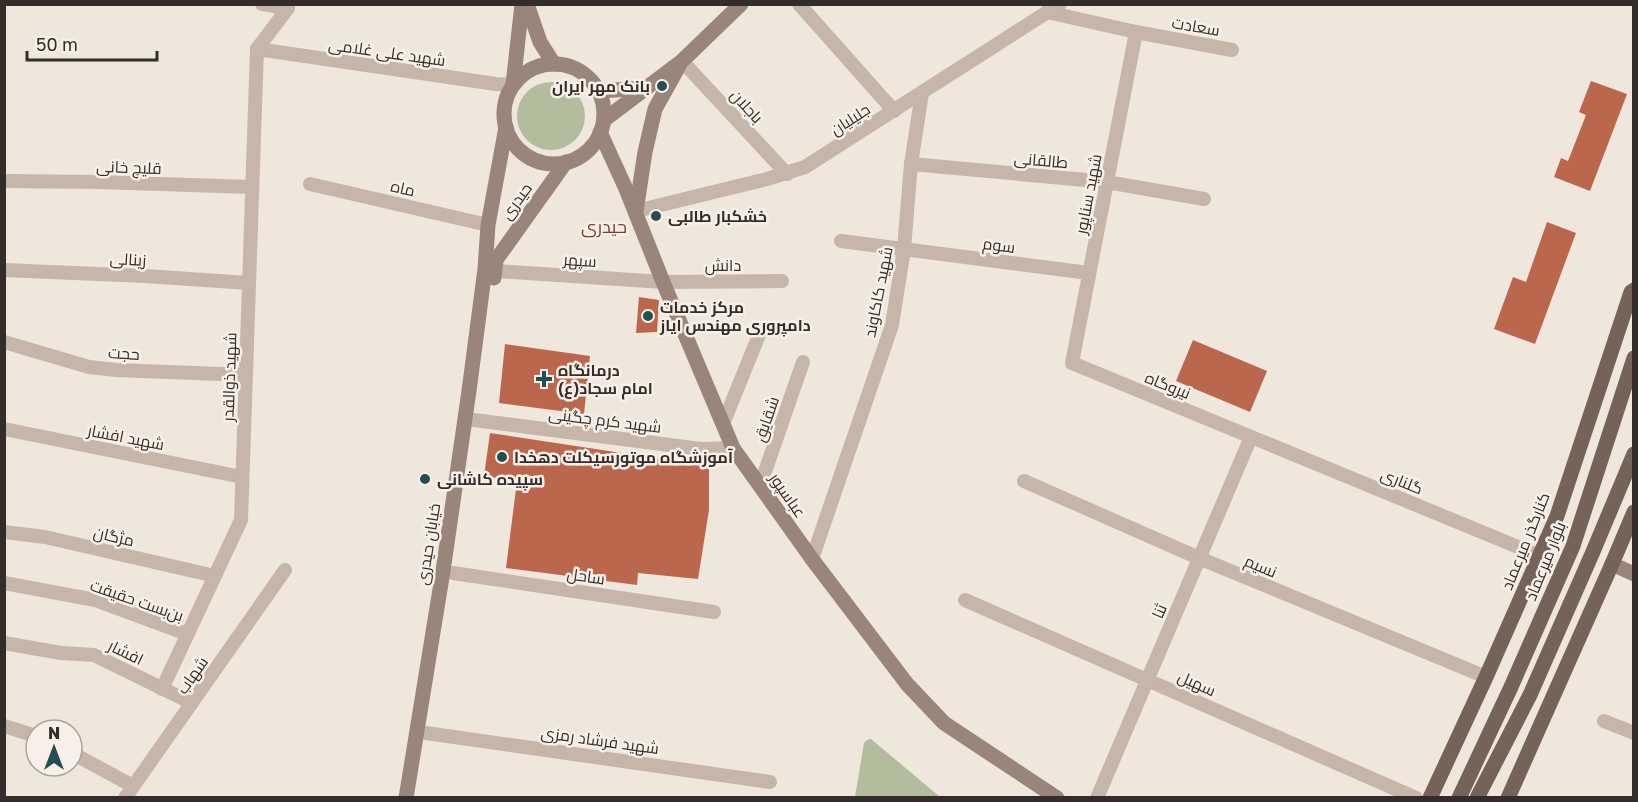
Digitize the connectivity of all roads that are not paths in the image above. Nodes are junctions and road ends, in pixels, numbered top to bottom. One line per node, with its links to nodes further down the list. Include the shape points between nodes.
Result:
1 (262, 4): 7 (street)
2 (522, 4): 14 (street)
3 (527, 4): 13 (street, via 540,42)
4 (741, 4): 12 (street)
5 (799, 4): 18 (street)
6 (1060, 4): 8 (street, جلیلیان)
7 (288, 6): 10 (street)
8 (1047, 12): 9 (street, سعادت); 17 (street, جلیلیان)
9 (1136, 32): 11 (street, سعادت); 25 (street, شهید سناپور)
10 (257, 49): 14 (street, شهید علی غلامی); 27 (street, شهید ذوالقدر)
11 (1232, 50)
12 (682, 61): 15 (street); 23 (street, باجلان); 29 (street, via 655,109)
13 (554, 64): 14 (street, via 538,66); 16 (street, via 580,71)
14 (513, 86): 20 (street, via 506,98)
15 (645, 88): 16 (street); 19 (street)
16 (598, 91): 19 (street, via 603,105)
17 (922, 93): 18 (street, جلیلیان); 22 (street, شهید کاکاوند)
18 (894, 111): 23 (street, جلیلیان)
19 (602, 126): 21 (street, via 592,146); 29 (street, عباسپور)
20 (506, 127): 21 (street, via 522,152 551,164); 30 (street)
21 (566, 162): 33 (street, حیدری)
22 (911, 164): 25 (street, طالقانی); 32 (street, شهید کاکاوند)
23 (788, 174): 29 (street, جلیلیان)
24 (4, 181): 27 (street, قلیچ خانی)
25 (1107, 182): 28 (street, طالقانی); 35 (street, شهید سناپور)
26 (310, 184): 30 (street, ماه)
27 (252, 187): 38 (street, شهید ذوالقدر)
28 (1204, 199)
29 (636, 211): 37 (street, عباسپور)
30 (488, 225): 33 (street)
31 (841, 242): 32 (street, سوم)
32 (904, 249): 35 (street, سوم); 59 (street, شهید کاکاوند, via 892,325)
33 (492, 263): 37 (street, سپهر); 46 (street, خیابان حیدری); 83 (street, خیابان حیدری)
34 (4, 270): 38 (street, زینالی)
35 (1089, 273): 44 (street, شهید سناپور)
36 (782, 281): 37 (street, دانش)
37 (663, 282): 47 (street, عباسپور)
38 (249, 283): 45 (street, شهید ذوالقدر)
39 (1634, 290): 57 (main road, کنارگذر میرعماد)
40 (760, 330): 47 (street)
41 (4, 342): 45 (street, حجت, via 89,367)
42 (1634, 358): 89 (main road, بلوار میرعماد, via 1573,546)
43 (803, 362): 54 (street, شقایق)
44 (1072, 363): 49 (street, نیروگاه)
45 (246, 375): 52 (street, شهید ذوالقدر)
46 (474, 420): 50 (street, شهید کرم چگینی, via 701,449); 62 (street, خیابان حیدری)
47 (723, 424): 50 (street, عباسپور)
48 (4, 429): 52 (street, شهید افشار)
49 (1251, 437): 57 (street, گلناری); 58 (street, ثنا)
50 (733, 448): 54 (street, عباسپور)
51 (1634, 454): 90 (main road, via 1530,695)
52 (242, 477): 64 (street, شهید ذوالقدر, via 241,520)
53 (1024, 482): 58 (street, نسیم)
54 (760, 486): 59 (street, عباسپور)
55 (1634, 512): 60 (main road)
56 (4, 532): 64 (street, مژگان, via 45,537)
57 (1540, 556): 70 (main road, کنارگذر میرعماد)
58 (1199, 558): 70 (street, نسیم); 71 (street, ثنا)
59 (812, 559): 85 (street, عباسپور, via 907,684 944,723)
60 (1612, 564): 63 (street); 91 (main road)
61 (285, 570): 73 (street, شهاب)
62 (453, 573): 67 (street, ساحل); 77 (street, خیابان حیدری)
63 (1634, 574)
64 (215, 576): 68 (street, شهید ذوالقدر)
65 (4, 583): 68 (street, بن‌بست حقیقت, via 95,600)
66 (965, 600): 71 (street, سهیل)
67 (714, 612)
68 (188, 634): 72 (street, شهید ذوالقدر)
69 (4, 643): 72 (street, افشار, via 94,655)
70 (1486, 677): 88 (main road, کنارگذر میرعماد)
71 (1148, 680): 86 (street, ثنا); 87 (street, سهیل)
72 (162, 689): 73 (street, افشار)
73 (192, 703): 81 (street, شهاب)
74 (1604, 721): 78 (street)
75 (4, 726): 76 (street)
76 (24, 732)
77 (426, 732): 80 (street, شهید فرشاد رمزی); 84 (street, خیابان حیدری)
78 (1634, 733)
79 (84, 759): 81 (street)
80 (770, 782)
81 (133, 786): 82 (street, شهاب)
82 (125, 798)
83 (406, 798)
84 (414, 798)
85 (1057, 798)
86 (1097, 798)
87 (1416, 798)
88 (1430, 798)
89 (1459, 798)
90 (1478, 798)
91 (1508, 798)

